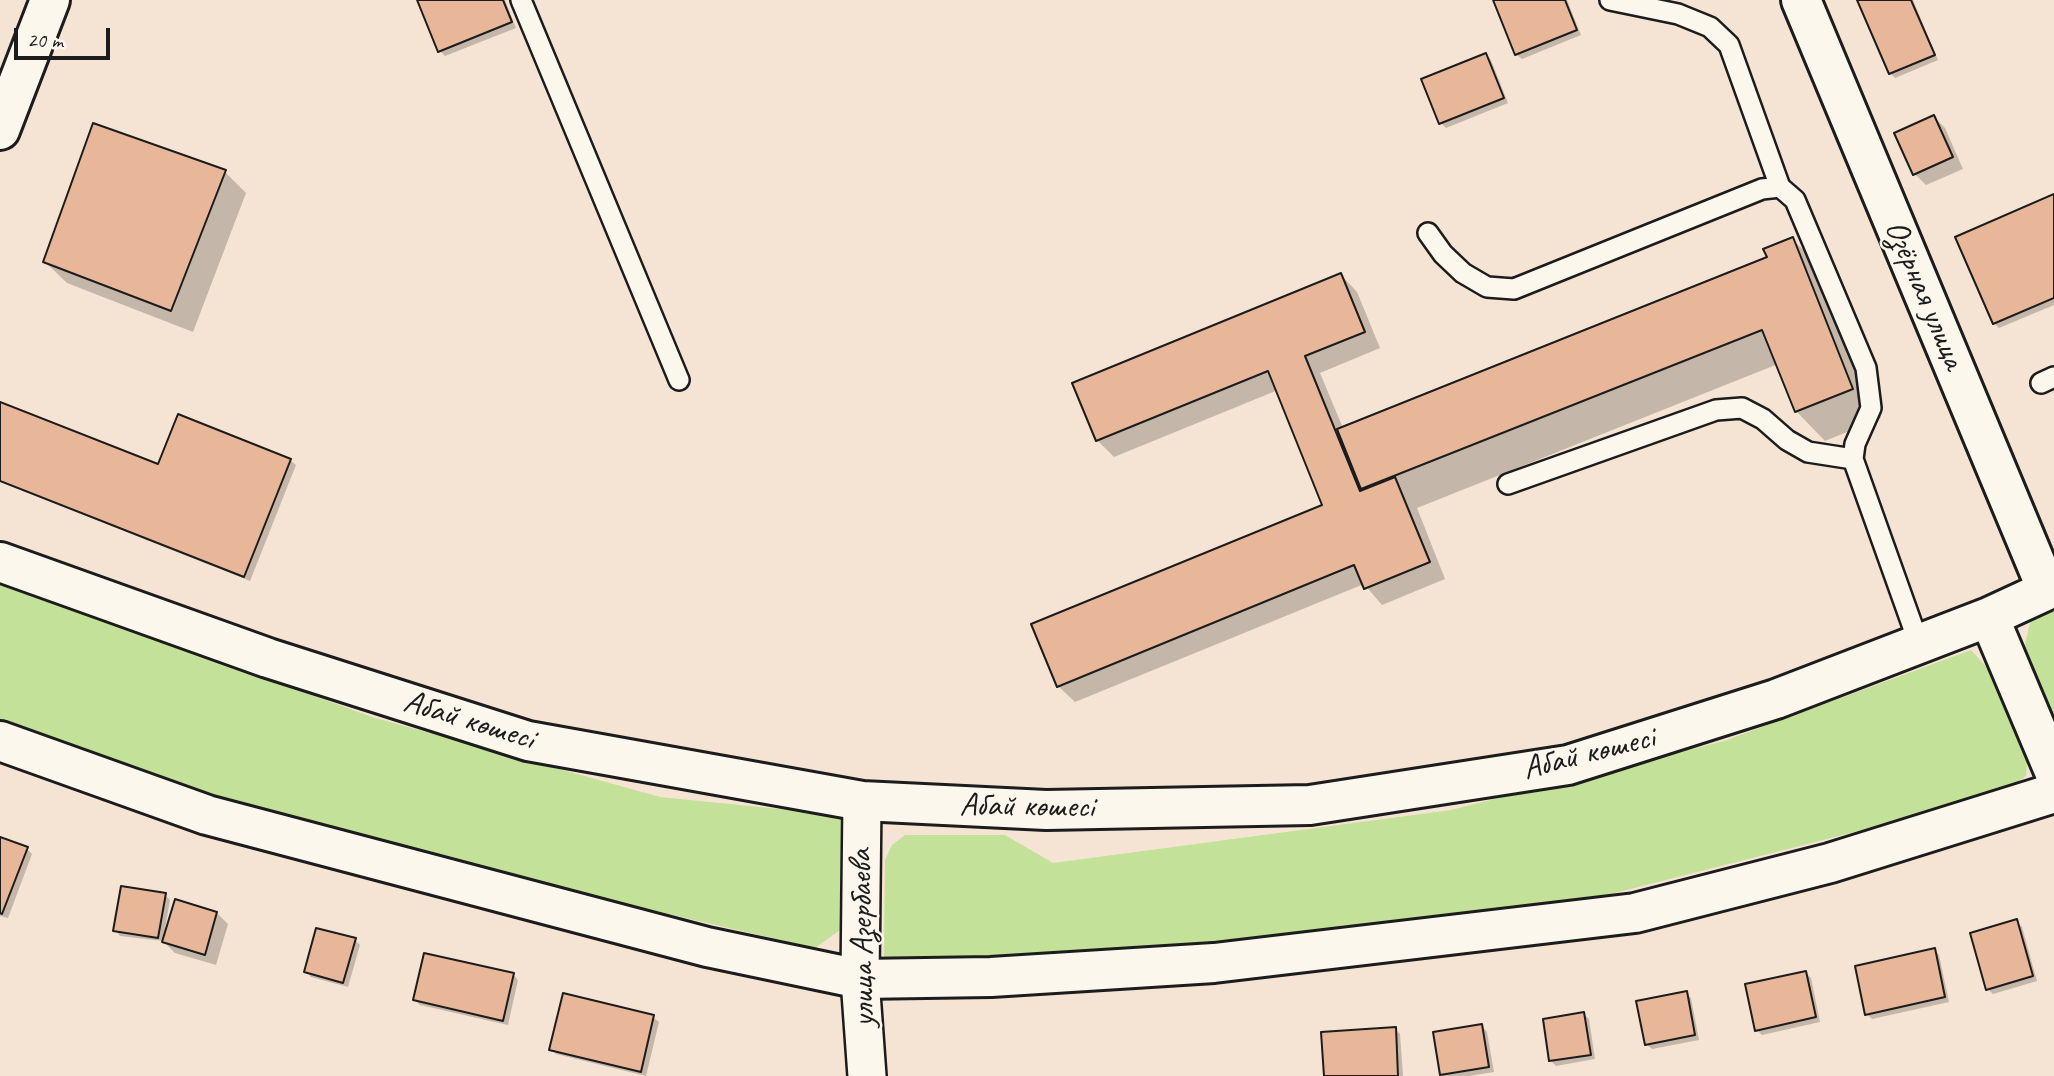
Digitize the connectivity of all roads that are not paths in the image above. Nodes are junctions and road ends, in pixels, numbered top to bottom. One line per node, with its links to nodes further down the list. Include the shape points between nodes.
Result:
1 (50, 0): 5 (street)
2 (521, 0): 8 (lane)
3 (1610, 0): 6 (lane, via 1678,14 1710,27 1729,45)
4 (1801, 0): 12 (street, Озёрная улица)
5 (0, 130)
6 (1780, 187): 7 (lane, via 1762,189 1514,289 1487,287 1463,273); 9 (lane, via 1795,200 1866,368 1871,408)
7 (1428, 233)
8 (679, 380)
9 (1853, 459): 10 (lane, via 1808,452 1742,408 1716,410); 14 (lane)
10 (1508, 484)
11 (0, 562): 18 (street, Абай көшесі, via 268,658 528,741)
12 (2051, 588): 13 (street, Абай көшесі)
13 (1989, 617): 14 (street, Абай көшесі); 16 (street)
14 (1919, 644): 18 (street, Абай көшесі, via 1776,699 1568,765 1310,805 1046,810)
15 (0, 741): 19 (street, via 207,815 707,947)
16 (2054, 771)
17 (2054, 793): 19 (street, via 1830,863 1635,913 1214,963 991,977)
18 (862, 801): 19 (street, улица Азербаева)
19 (860, 979): 20 (street, улица Азербаева)
20 (867, 1076)

